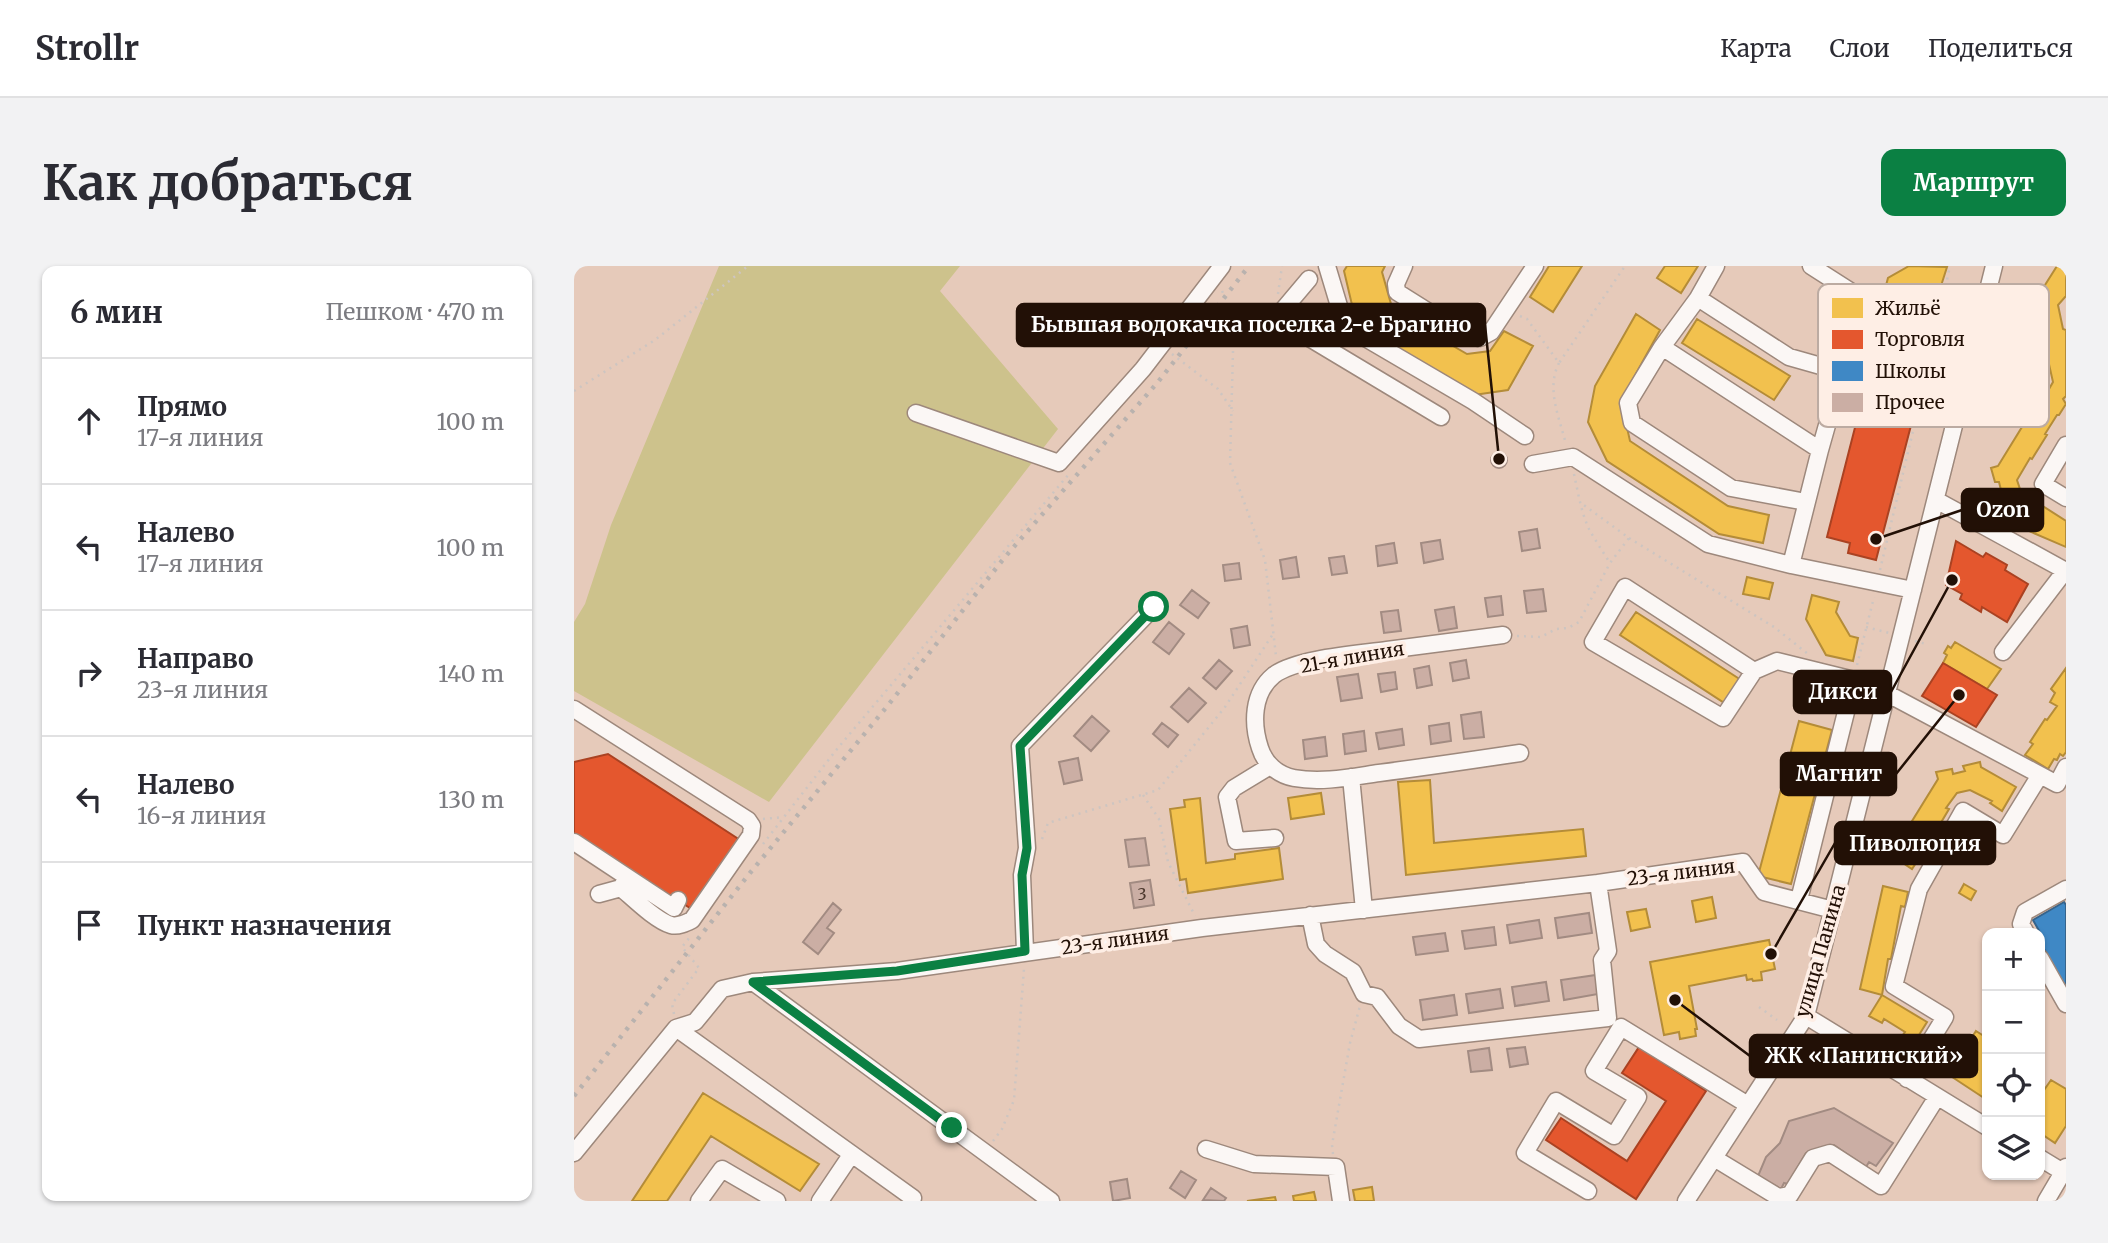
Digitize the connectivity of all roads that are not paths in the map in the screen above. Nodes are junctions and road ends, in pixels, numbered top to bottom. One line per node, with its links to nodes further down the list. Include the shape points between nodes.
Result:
1 (1328, 266): 12 (street)
2 (1405, 266): 3 (street, via 1397,292 1467,336 1480,338 1490,332)
3 (1535, 266)
4 (1716, 266): 11 (street)
5 (1811, 266): 9 (street)
6 (1994, 266): 10 (street, улица Панина)
7 (1219, 271): 16 (street, via 1143,369 1059,463)
8 (1309, 279): 13 (street, via 1276,318)
9 (1839, 284)
10 (1990, 284)
11 (1698, 298): 14 (street); 15 (street, via 1789,357)
12 (1341, 312): 13 (street); 20 (street, via 1345,326)
13 (1319, 343): 17 (street)
14 (1662, 347): 22 (street); 26 (street, via 1628,402 1632,423 1731,488)
15 (1818, 365)
16 (916, 413)
17 (1440, 417)
18 (1826, 427): 22 (street)
19 (1954, 427): 25 (street, улица Панина)
20 (1525, 436)
21 (2066, 445): 24 (street, via 2042,484)
22 (1820, 450): 26 (street)
23 (1533, 464): 27 (street, via 1569,457 1708,544)
24 (2066, 498)
25 (1936, 500): 28 (street); 29 (street, улица Панина)
26 (1806, 502): 27 (street)
27 (1791, 565): 29 (street)
28 (2065, 571): 32 (street)
29 (1913, 590): 35 (street, улица Панина)
30 (1154, 607): 55 (street, via 1020,746 1027,848 1022,875)
31 (1503, 635): 38 (street, 21-я линия, via 1336,657 1277,673 1256,707 1254,725)
32 (2003, 652)
33 (1754, 671): 33 (street, via 1723,718 1593,642 1625,587); 34 (street, via 1777,661)
34 (1854, 680): 35 (street); 50 (street)
35 (1888, 694): 40 (street); 52 (street, улица Панина)
36 (574, 709): 45 (street, via 750,822 751,835 692,920 683,925 660,919)
37 (1520, 753): 41 (street)
38 (1270, 766): 41 (street, via 1293,778); 43 (street, via 1227,797 1236,841)
39 (2066, 767): 42 (street)
40 (2040, 775): 42 (street); 61 (street, via 2003,835 1963,811 1919,889 1894,986 1945,1017)
41 (1351, 776): 51 (street)
42 (2062, 786)
43 (1275, 838)
44 (574, 842): 45 (street)
45 (624, 883): 48 (street); 49 (street, via 674,908)
46 (1598, 883): 50 (street, 23-я линия, via 1743,862 1764,892); 51 (street, 23-я линия); 53 (street, via 1608,951 1602,960 1608,1018 1419,1039 1399,1026 1377,997 1364,994 1353,972 1316,944)
47 (2066, 889): 54 (street, via 2025,912)
48 (599, 894)
49 (678, 901)
50 (1799, 901): 52 (street, 23-я линия)
51 (1364, 910): 53 (street, 23-я линия)
52 (1833, 910): 59 (street, улица Панина)
53 (1310, 915): 55 (street, 23-я линия)
54 (2023, 928)
55 (1025, 951): 57 (street, 23-я линия, via 897,971)
56 (2045, 967): 58 (street)
57 (753, 982): 60 (street, 23-я линия, via 722,989 695,1022); 76 (street)
58 (2066, 1004)
59 (1806, 1016): 61 (street); 63 (street, улица Панина)
60 (676, 1028): 66 (street, 23-я линия); 67 (street)
61 (1907, 1079): 62 (street)
62 (1937, 1097): 64 (street); 68 (street, via 1881,1186 1830,1153 1813,1158 1790,1195 1778,1197)
63 (1748, 1105): 68 (street, улица Панина); 71 (street, via 1621,1027 1594,1071 1638,1097 1614,1136 1556,1101 1525,1153)
64 (1982, 1124)
65 (1206, 1149): 77 (street, via 1254,1164 1336,1167)
66 (574, 1153)
67 (850, 1155): 72 (street); 75 (street)
68 (1714, 1158): 78 (street, улица Панина)
69 (2045, 1161): 70 (street)
70 (2065, 1171): 79 (street)
71 (1588, 1191)
72 (914, 1200)
73 (699, 1201): 74 (street, via 722,1169)
74 (777, 1201)
75 (820, 1201)
76 (1051, 1201)
77 (1341, 1201)
78 (1686, 1201)
79 (2046, 1201)

